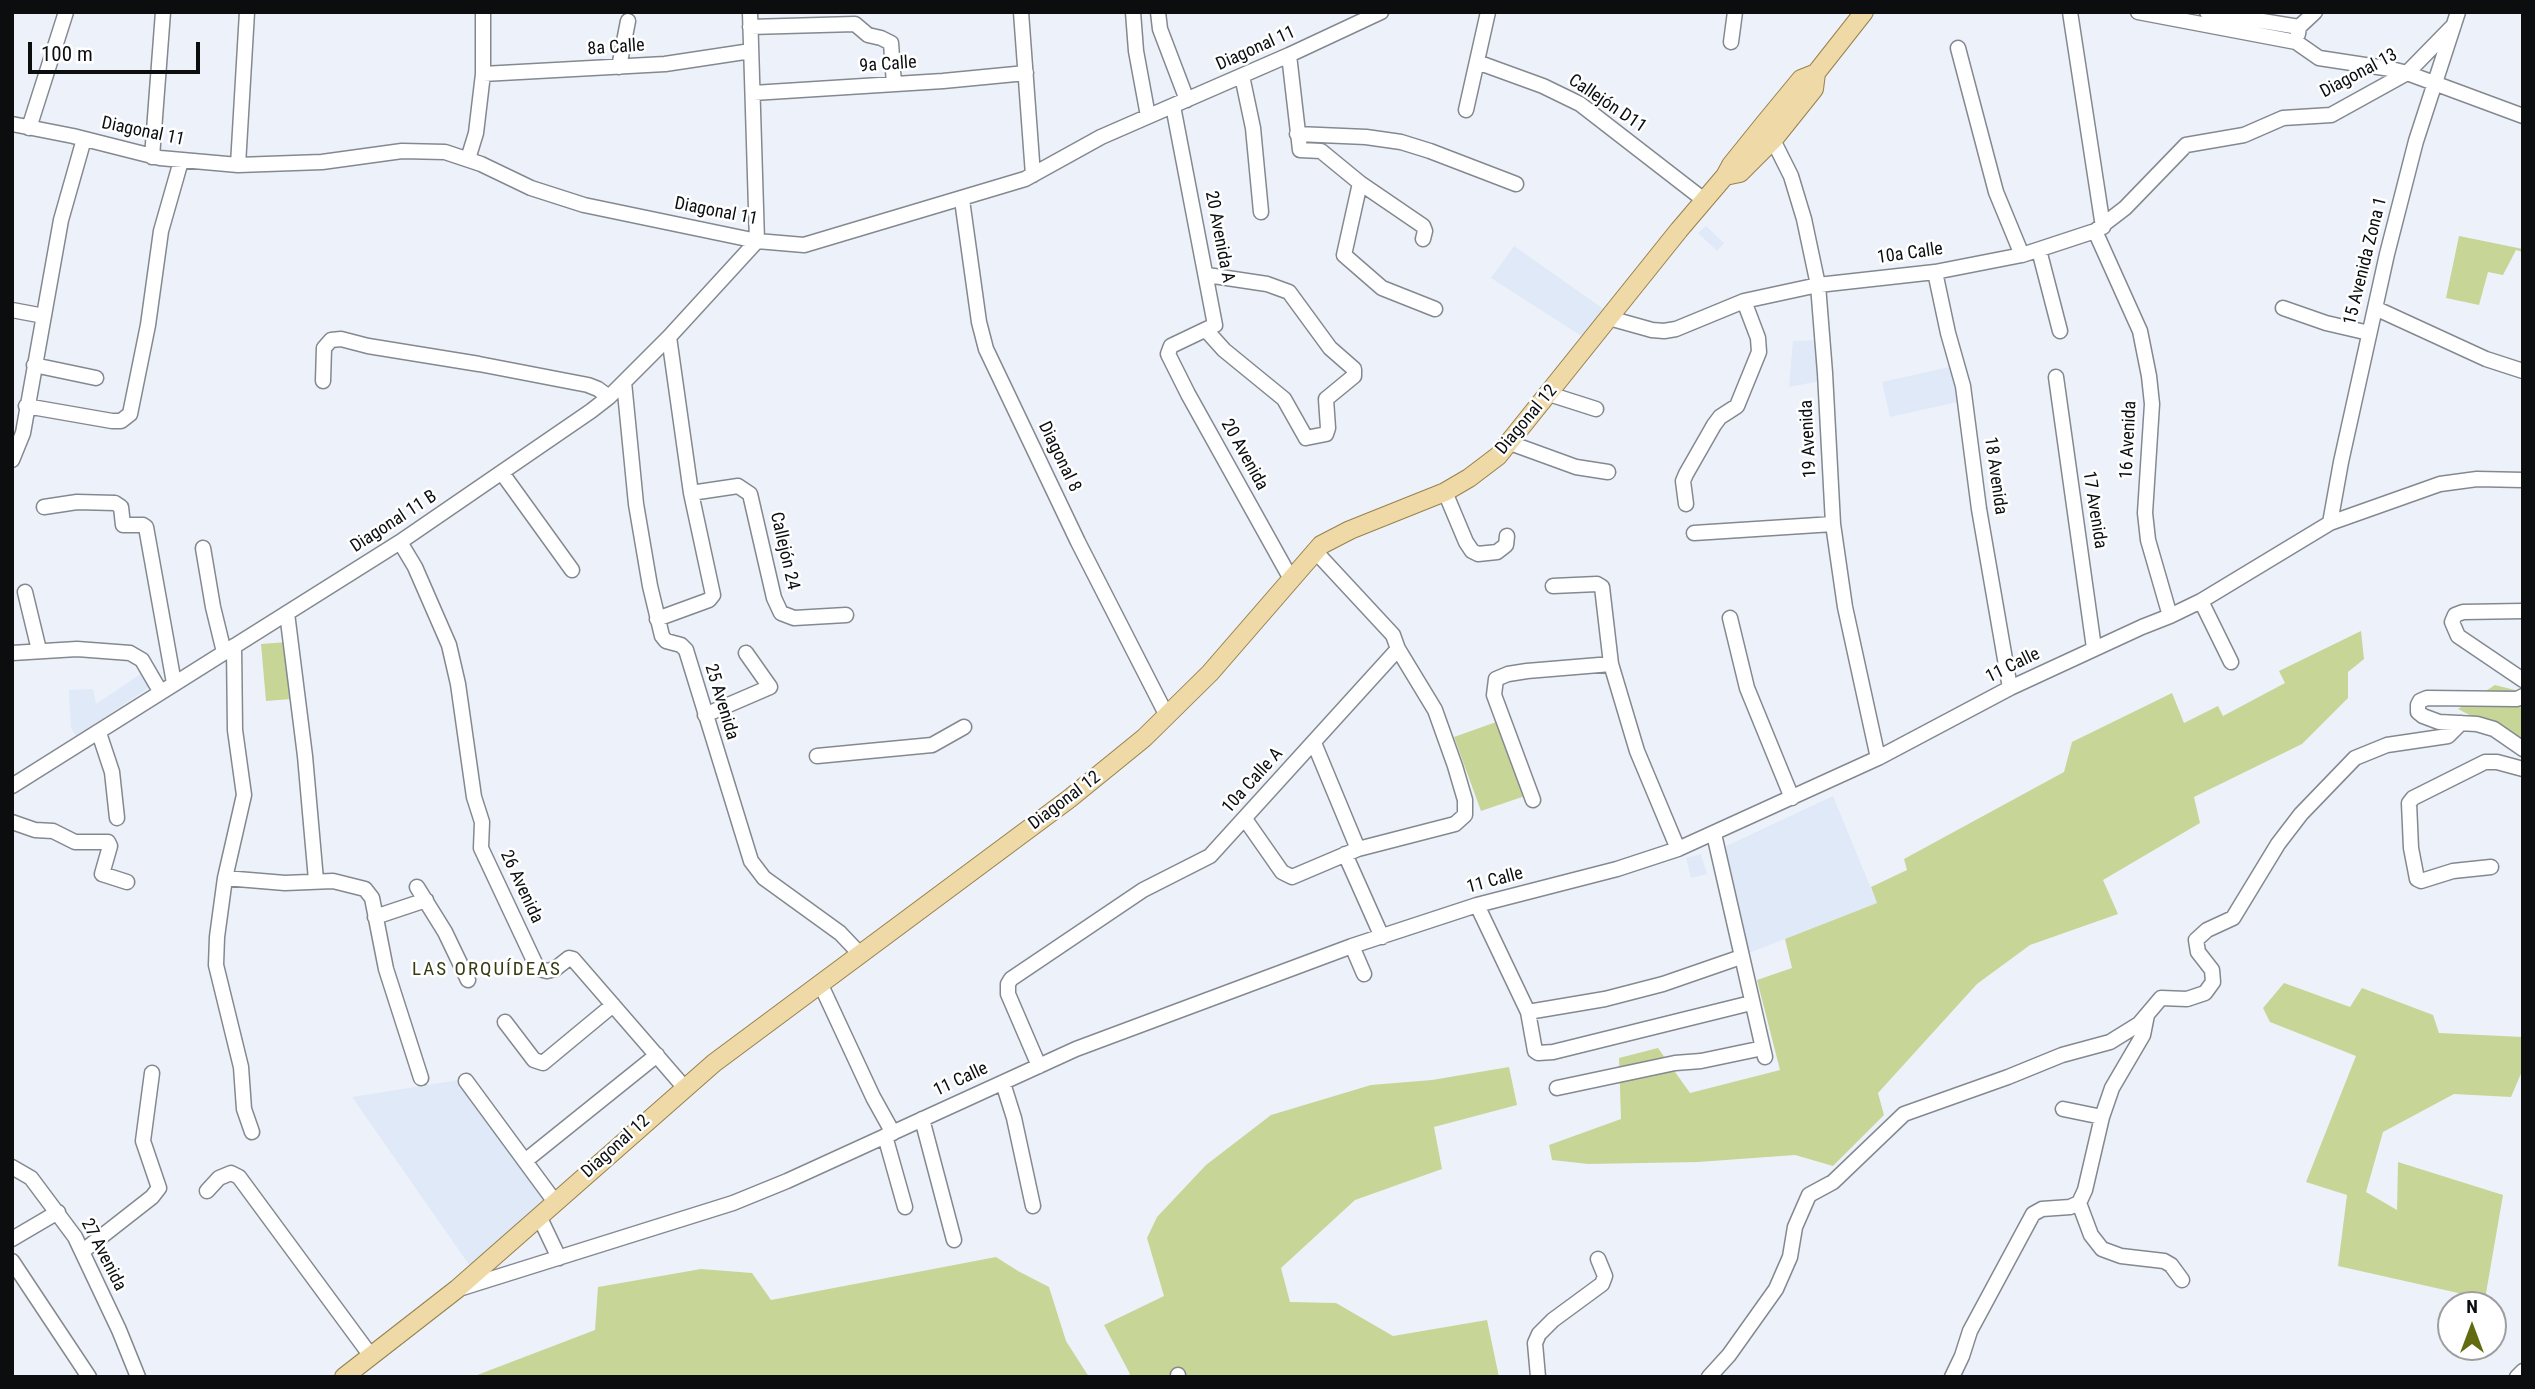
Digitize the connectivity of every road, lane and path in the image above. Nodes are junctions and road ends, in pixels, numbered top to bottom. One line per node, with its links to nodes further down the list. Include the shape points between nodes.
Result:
1 (66, 12): 40 (street)
2 (163, 12): 45 (street)
3 (247, 12): 48 (street)
4 (483, 12): 29 (street)
5 (1021, 12): 27 (street)
6 (1133, 12): 37 (street)
7 (1158, 12): 34 (street)
8 (1381, 12): 24 (street, Diagonal 11)
9 (1488, 12): 25 (street)
10 (1735, 12): 20 (street)
11 (2070, 12): 55 (street, 16 Avenida)
12 (2138, 12): 21 (street)
13 (2207, 12): 19 (street)
14 (2315, 12): 19 (street)
15 (1860, 14): 41 (main road, Diagonal 12, via 1816,73 1801,79)
16 (2456, 19): 28 (street, Diagonal 13); 32 (street, 15 Avenida Zona 1)
17 (750, 20): 23 (street); 31 (street, via 855,24 868,35 891,43)
18 (628, 21): 26 (street)
19 (2299, 27): 21 (street)
20 (1731, 43)
21 (2296, 43): 28 (street, via 2329,61)
22 (1958, 48): 59 (street, via 1996,192)
23 (751, 51): 26 (street, 8a Calle); 33 (street)
24 (1289, 55): 30 (street, Diagonal 11); 42 (street)
25 (1477, 62): 36 (street); 53 (street, Callejón D11, via 1580,104)
26 (619, 67): 29 (street, 8a Calle)
27 (1026, 73): 31 (street, 9a Calle); 49 (street)
28 (2407, 73): 32 (street); 44 (street, Diagonal 13, via 2331,115 2283,118 2244,135)
29 (483, 74): 46 (street)
30 (1242, 76): 34 (street, Diagonal 11); 54 (street, via 1253,128)
31 (894, 84): 33 (street, 9a Calle)
32 (2433, 84): 38 (street); 65 (street, 15 Avenida Zona 1)
33 (753, 93): 57 (street)
34 (1187, 100): 35 (street, Diagonal 11)
35 (1173, 106): 37 (street, Diagonal 11); 61 (street, 20 Avenida A)
36 (1466, 110)
37 (1148, 116): 49 (street, Diagonal 11)
38 (2523, 117)
39 (12, 124): 40 (street, Diagonal 11)
40 (29, 128): 43 (street, Diagonal 11)
41 (1769, 131): 53 (main road, Diagonal 12, via 1731,165); 62 (street, 19 Avenida, via 1794,187)
42 (1297, 134): 50 (street, via 1300,150 1321,151); 51 (street, via 1401,142)
43 (84, 139): 45 (street, Diagonal 11); 68 (street, via 61,220)
44 (2186, 145): 55 (street, 10a Calle)
45 (152, 157): 47 (street, Diagonal 11)
46 (468, 159): 48 (street, Diagonal 11, via 413,150 322,162); 57 (street, Diagonal 11, via 556,197)
47 (181, 161): 48 (street, Diagonal 11); 82 (street, via 161,231 130,414 112,421)
48 (238, 165)
49 (1033, 175): 52 (street, Diagonal 11)
50 (1360, 183): 56 (street, via 1423,226); 66 (street, via 1344,255 1382,288)
51 (1516, 184)
52 (962, 200): 57 (street, Diagonal 11, via 815,243); 125 (street, Diagonal 8, via 986,349)
53 (1704, 200): 69 (main road, Diagonal 12)
54 (1261, 212)
55 (2099, 229): 58 (street, 10a Calle); 108 (street, 16 Avenida, via 2140,331 2149,376 2152,404 2145,513)
56 (1423, 239)
57 (757, 241): 73 (street, Diagonal 11 B)
58 (2039, 250): 59 (street, 10a Calle); 71 (street)
59 (2022, 256): 60 (street, 10a Calle)
60 (1936, 272): 62 (street, 10a Calle); 121 (street, 18 Avenida, via 1963,386)
61 (1207, 275): 70 (street, 20 Avenida A, via 1215,325); 70 (street, via 1289,292 1330,348 1354,369 1355,374 1326,399 1326,434 1306,438 1284,399 1224,351)
62 (1818, 285): 63 (street, 10a Calle); 94 (street, 19 Avenida)
63 (1744, 301): 69 (street, 10a Calle, via 1664,331); 91 (street, via 1759,352 1742,398 1714,425 1683,481)
64 (2283, 308): 72 (street)
65 (2375, 308): 72 (street, 15 Avenida Zona 1); 75 (street)
66 (1435, 309)
67 (12, 310): 68 (street)
68 (44, 316): 74 (street)
69 (1609, 318): 80 (main road, Diagonal 12)
70 (1206, 330): 101 (street, 20 Avenida, via 1168,349 1168,354)
71 (2060, 331)
72 (2368, 333): 93 (street, 15 Avenida Zona 1)
73 (668, 337): 79 (street, Diagonal 11 B); 90 (street)
74 (34, 365): 77 (street); 82 (street)
75 (2523, 371)
76 (2056, 377): 111 (street, 17 Avenida)
77 (96, 378)
78 (323, 380): 81 (street, via 324,348 331,340 341,339 588,386)
79 (624, 382): 81 (street, Diagonal 11 B); 110 (street, 25 Avenida, via 636,504)
80 (1549, 394): 83 (street); 84 (main road, Diagonal 12)
81 (609, 397): 87 (street, Diagonal 11 B)
82 (26, 406): 85 (street, via 23,433)
83 (1596, 409)
84 (1510, 443): 86 (street, via 1576,467); 89 (main road, Diagonal 12, via 1482,469)
85 (12, 460)
86 (1608, 472)
87 (502, 473): 97 (street, Diagonal 11 B); 100 (street)
88 (2523, 480): 93 (street, 11 Calle, via 2440,484)
89 (1445, 492): 96 (street, via 1472,551 1503,550); 99 (main road, Diagonal 12, via 1350,530)
90 (691, 493): 107 (street, Callejón 24, via 738,486 750,494 781,613 794,618); 110 (street, via 712,597)
91 (1686, 504)
92 (44, 508): 120 (street, via 77,502 116,503 123,525 146,527)
93 (2330, 523): 104 (street, 11 Calle)
94 (1833, 524): 95 (street); 132 (street, 19 Avenida, via 1844,607)
95 (1694, 533)
96 (1507, 536)
97 (400, 542): 106 (street, Diagonal 11 B); 159 (street, 26 Avenida, via 449,645 486,860 537,967 552,970 573,959)
98 (203, 548): 112 (street, via 213,607)
99 (1315, 551): 101 (main road, Diagonal 12); 113 (street, via 1389,630)
100 (572, 570)
101 (1291, 579): 125 (main road, Diagonal 12)
102 (1553, 586): 118 (street, via 1602,587)
103 (26, 592): 114 (street)
104 (2201, 601): 108 (street, 11 Calle); 117 (street)
105 (2523, 611): 119 (street, via 2463,612 2452,621 2458,636)
106 (287, 612): 112 (street, Diagonal 11 B); 145 (street)
107 (846, 615)
108 (2170, 616): 111 (street, 11 Calle)
109 (1730, 618): 135 (street, via 1747,688)
110 (657, 619): 124 (street, 25 Avenida, via 664,640 686,650)
111 (2094, 648): 121 (street, 11 Calle)
112 (229, 649): 120 (street, Diagonal 11 B); 144 (street, via 244,795)
113 (1398, 649): 129 (street, 10a Calle A); 142 (street, via 1435,710 1465,800 1465,815 1455,824)
114 (39, 650): 115 (street); 122 (street, via 135,654)
115 (12, 653)
116 (746, 653): 124 (street, via 770,687)
117 (2231, 662)
118 (1611, 664): 136 (street, via 1527,671 1496,679 1494,695); 141 (street, via 1637,751)
119 (2523, 680)
120 (174, 683): 122 (street, Diagonal 11 B)
121 (2010, 688): 132 (street, 11 Calle)
122 (160, 691): 128 (street, Diagonal 11 B)
123 (2523, 696): 126 (street, via 2427,698 2418,705 2423,716)
124 (705, 715): 153 (street, 25 Avenida, via 754,867)
125 (1167, 716): 153 (main road, Diagonal 12, via 1069,799)
126 (2461, 723): 130 (street, via 2494,729); 161 (street, via 2448,736 2387,745 2355,758 2278,844 2233,918 2196,940 2198,952 2211,970 2213,982 2205,993 2188,999 2161,998)
127 (964, 727): 131 (street, via 932,745)
128 (99, 733): 134 (street, Diagonal 11 B); 137 (street, via 112,772)
129 (1314, 743): 138 (street, 10a Calle A); 142 (street)
130 (2523, 749)
131 (817, 757)
132 (1878, 758): 135 (street, 11 Calle)
133 (2523, 769): 143 (street, via 2485,762 2409,803 2417,879)
134 (12, 786)
135 (1792, 798): 140 (street, 11 Calle)
136 (1533, 800)
137 (117, 818)
138 (1245, 819): 142 (street, via 1288,877); 164 (street, 10a Calle A, via 1206,859 1143,890 1008,984)
139 (12, 822): 146 (street, via 53,831 75,842 108,842 102,874)
140 (1714, 834): 141 (street, 11 Calle); 154 (street)
141 (1678, 849): 149 (street, 11 Calle)
142 (1352, 852): 151 (street)
143 (2491, 867)
144 (225, 878): 145 (street, via 285,883); 174 (street, via 216,964)
145 (316, 880): 150 (street, via 365,889)
146 (127, 881)
147 (416, 887): 148 (street)
148 (426, 900): 150 (street); 156 (street)
149 (1477, 905): 151 (street, 11 Calle); 160 (street)
150 (375, 916): 166 (street, via 394,999)
151 (1382, 937): 152 (street, 11 Calle)
152 (1352, 946): 155 (street); 164 (street, 11 Calle)
153 (859, 953): 157 (main road, Diagonal 12)
154 (1741, 957): 158 (street); 160 (street, via 1662,985)
155 (1364, 974)
156 (468, 980)
157 (820, 983): 169 (main road, Diagonal 12); 175 (street)
158 (1751, 1003): 160 (street, via 1553,1052 1535,1052); 170 (street, via 1764,1053 1685,1062)
159 (613, 1005): 162 (street, via 543,1063 534,1060); 163 (street, 26 Avenida)
160 (1528, 1012)
161 (2148, 1012): 172 (street, via 2143,1035 2112,1088); 199 (street, via 2110,1042 2062,1055 1904,1114 1833,1182 1809,1195 1776,1289)
162 (505, 1022)
163 (657, 1055): 169 (street, 26 Avenida); 176 (street)
164 (1038, 1066): 168 (street, 11 Calle)
165 (152, 1073): 187 (street, via 142,1141 159,1188)
166 (421, 1078)
167 (466, 1081): 176 (street)
168 (1003, 1083): 173 (street, 11 Calle); 181 (street)
169 (684, 1087): 179 (main road, Diagonal 12)
170 (1557, 1088)
171 (2063, 1109): 172 (street)
172 (2102, 1117): 180 (street)
173 (922, 1119): 175 (street, 11 Calle); 186 (street)
174 (252, 1132)
175 (889, 1134): 182 (street); 188 (street, 11 Calle, via 733,1203)
176 (525, 1161): 179 (street)
177 (14, 1165): 183 (street, 27 Avenida, via 31,1178)
178 (206, 1191): 193 (street, via 219,1178 231,1173 239,1177)
179 (555, 1202): 184 (main road, Diagonal 12)
180 (2079, 1203): 191 (street, via 2091,1235 2102,1249 2164,1261); 200 (street, via 2033,1214 1970,1331)
181 (1033, 1206)
182 (905, 1207)
183 (58, 1212): 185 (street); 187 (street, 27 Avenida)
184 (539, 1216): 188 (street); 192 (main road, Diagonal 12)
185 (12, 1238)
186 (954, 1240)
187 (83, 1251): 196 (street, 27 Avenida)
188 (559, 1258): 192 (street, 11 Calle)
189 (1598, 1259): 198 (street, via 1605,1276 1602,1284 1539,1334 1535,1343)
190 (12, 1261): 195 (street)
191 (2182, 1280)
192 (457, 1289): 193 (main road, Diagonal 12)
193 (371, 1356): 197 (main road, Diagonal 12)
194 (2523, 1371): 201 (street)
195 (89, 1377)
196 (138, 1377)
197 (344, 1377)
198 (1538, 1377)
199 (1709, 1377)
200 (1952, 1377)
201 (2517, 1377)

